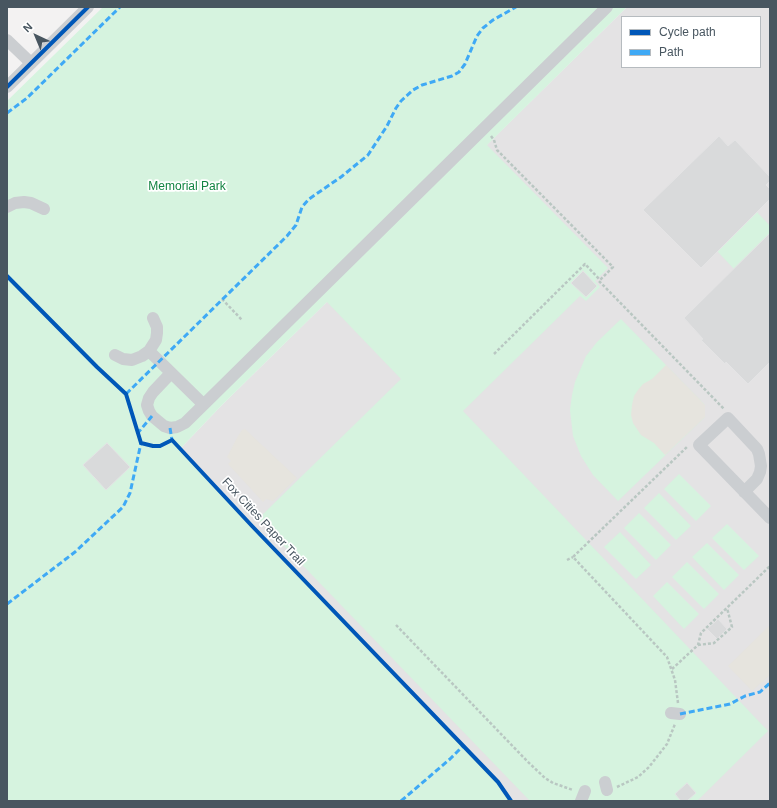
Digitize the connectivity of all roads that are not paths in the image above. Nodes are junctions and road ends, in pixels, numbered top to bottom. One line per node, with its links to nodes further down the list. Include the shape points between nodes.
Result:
1 (88, 7): 4 (street)
2 (607, 7): 12 (street)
3 (7, 40): 4 (street)
4 (31, 63): 5 (street)
5 (7, 87)
6 (7, 207): 7 (street, via 24,202)
7 (44, 209)
8 (153, 318): 9 (street, via 157,333 156,340)
9 (149, 350): 10 (street, via 132,360); 11 (street)
10 (115, 355)
11 (172, 373): 12 (street); 12 (street, via 149,398 148,411 152,416 164,426 177,427)
12 (203, 404)
13 (744, 492): 13 (street, via 699,445 728,418 760,454 760,472); 14 (street)
14 (770, 518)

